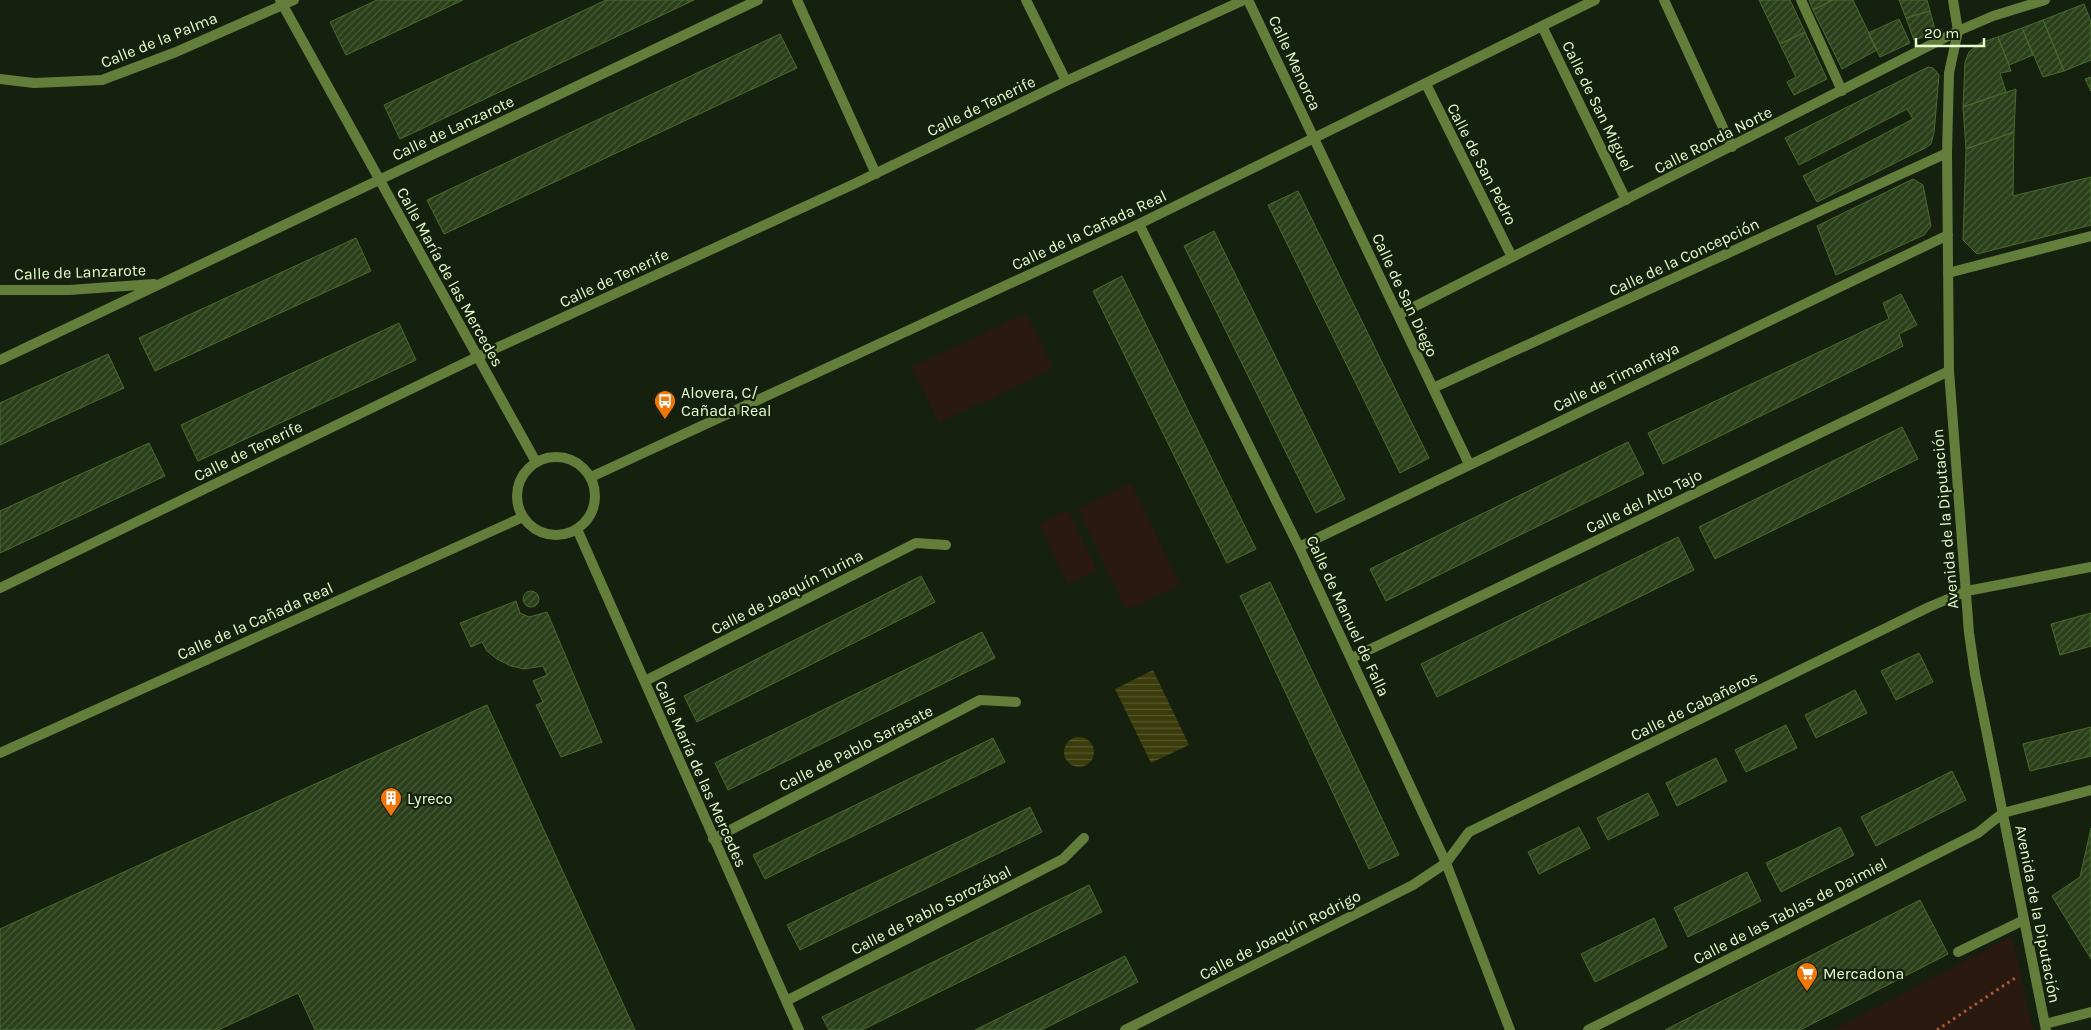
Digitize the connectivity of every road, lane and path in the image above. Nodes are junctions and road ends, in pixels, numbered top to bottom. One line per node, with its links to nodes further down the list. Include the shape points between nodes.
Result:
1 (294, 0): 12 (street, Calle de la Palma)
2 (758, 0): 23 (street, Calle de Lanzarote)
3 (797, 0): 22 (street)
4 (1026, 0): 16 (street)
5 (1244, 0): 16 (street, Calle de Tenerife)
6 (1248, 0): 19 (street, Calle Menorca)
7 (1595, 0): 13 (street, Calle de la Cañada Real)
8 (1664, 0): 20 (street)
9 (1801, 0): 18 (street)
10 (1953, 0): 14 (street, Avenida de la Diputación)
11 (2045, 0): 14 (street, Calle Ronda Norte)
12 (282, 3): 15 (street, Calle de la Palma, via 176,52 102,80 34,83); 23 (street, Calle María de las Mercedes)
13 (1542, 26): 17 (street, Calle de la Cañada Real); 24 (street, Calle de San Miguel)
14 (1958, 31): 18 (street, Calle Ronda Norte); 21 (street, Avenida de la Diputación, via 1949,73)
15 (0, 79)
16 (1066, 81): 22 (street, Calle de Tenerife)
17 (1426, 84): 19 (street, Calle de la Cañada Real); 28 (street, Calle de San Pedro)
18 (1842, 91): 20 (street, Calle Ronda Norte)
19 (1314, 139): 25 (street, Calle de la Cañada Real); 32 (street, Calle de San Diego)
20 (1732, 147): 24 (street, Calle Ronda Norte)
21 (1947, 153): 26 (street, Avenida de la Diputación); 36 (street, Calle de la Concepción)
22 (876, 174): 33 (street, Calle de Tenerife)
23 (379, 179): 30 (street, Calle de Lanzarote); 33 (street, Calle María de las Mercedes)
24 (1626, 200): 28 (street, Calle Ronda Norte)
25 (1139, 224): 39 (street, Calle de la Cañada Real); 43 (street, Calle de Manuel de Falla)
26 (1948, 235): 29 (street, Avenida de la Diputación); 38 (street, Calle de Timanfaya)
27 (2091, 236): 29 (street)
28 (1512, 257): 32 (street, Calle Ronda Norte)
29 (1948, 273): 35 (street, Avenida de la Diputación)
30 (161, 284): 31 (street, Calle de Lanzarote, via 69,290); 34 (street, Calle de Lanzarote)
31 (0, 290)
32 (1398, 315): 36 (street, Calle de San Diego)
33 (477, 357): 37 (street, Calle María de las Mercedes); 45 (street, Calle de Tenerife)
34 (0, 360)
35 (1949, 370): 46 (street, Avenida de la Diputación); 47 (street, Calle del Alto Tajo)
36 (1433, 388): 38 (street, Calle de San Diego)
37 (536, 462): 39 (street, via 551,457 566,458 580,465); 40 (street, via 521,477 517,497)
38 (1469, 464): 43 (street, Calle de Timanfaya)
39 (591, 477): 41 (street, via 596,496 591,515)
40 (523, 517): 41 (street, via 548,535 563,535); 50 (street, Calle de la Cañada Real)
41 (577, 529): 48 (street, Calle María de las Mercedes)
42 (946, 545): 48 (street, Calle de Joaquín Turina, via 916,543)
43 (1299, 547): 47 (street, Calle de Manuel de Falla)
44 (2091, 568): 46 (street, Calle de Cabañeros)
45 (0, 588)
46 (1967, 592): 52 (street, Avenida de la Diputación, via 1975,674); 55 (street, Calle de Cabañeros, via 1929,607 1469,832)
47 (1352, 658): 55 (street, Calle de Manuel de Falla)
48 (644, 681): 54 (street, Calle María de las Mercedes)
49 (1016, 702): 54 (street, Calle de Pablo Sarasate, via 980,700)
50 (0, 753)
51 (2091, 790): 52 (street)
52 (2003, 813): 56 (street, Avenida de la Diputación); 65 (street, Calle de las Tablas de Daimiel, via 1978,833)
53 (1084, 838): 59 (street, Calle de Pablo Sorozábal, via 1063,859)
54 (713, 840): 59 (street, Calle María de las Mercedes)
55 (1446, 863): 63 (street, Calle de Joaquín Rodrigo, via 1413,885); 64 (street, Calle de Manuel de Falla)
56 (2024, 920): 57 (street); 58 (street, Avenida de la Diputación)
57 (1958, 952)
58 (2034, 966): 61 (street, Avenida de la Diputación); 66 (path)
59 (786, 1001): 62 (street, Calle María de las Mercedes)
60 (2091, 1012): 61 (street)
61 (2046, 1027)
62 (798, 1030)
63 (1125, 1030)
64 (1510, 1030)
65 (1588, 1030)
66 (1937, 1030)

